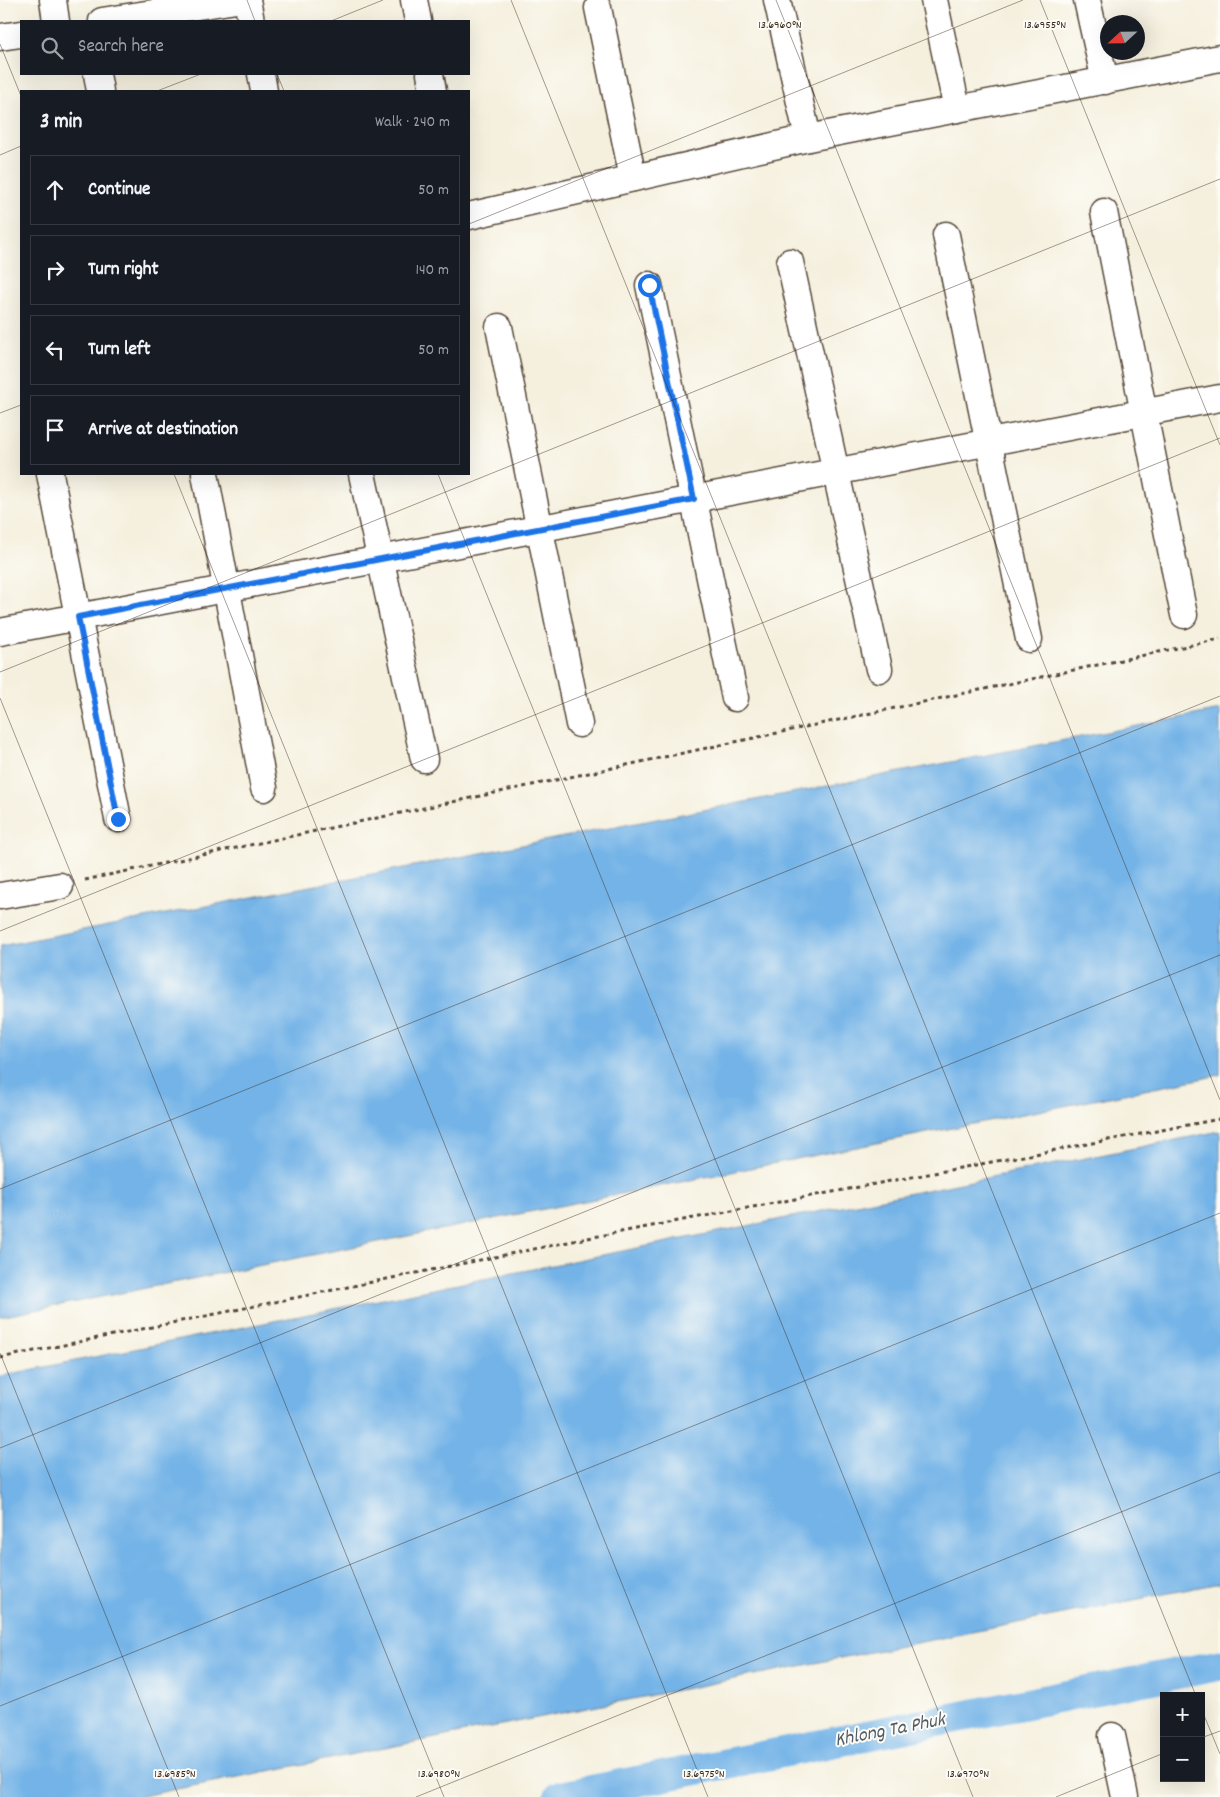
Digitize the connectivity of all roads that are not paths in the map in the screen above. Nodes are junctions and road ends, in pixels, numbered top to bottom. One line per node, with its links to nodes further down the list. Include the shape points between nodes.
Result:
1 (53, 0): 10 (street)
2 (236, 0): 8 (street)
3 (248, 0): 12 (street)
4 (414, 0): 13 (street)
5 (777, 0): 25 (street)
6 (934, 0): 24 (street)
7 (1087, 0): 20 (street)
8 (209, 2): 11 (street)
9 (598, 8): 26 (street)
10 (56, 20)
11 (108, 20)
12 (251, 20)
13 (418, 20)
14 (20, 34): 15 (street)
15 (0, 37)
16 (1220, 58): 20 (street)
17 (97, 75): 21 (street)
18 (261, 75): 22 (street)
19 (430, 75): 23 (street)
20 (1105, 81): 24 (street)
21 (100, 90)
22 (264, 90)
23 (433, 90)
24 (957, 109): 25 (street)
25 (808, 138): 26 (street)
26 (633, 178): 28 (street)
27 (1104, 212): 34 (street)
28 (470, 216)
29 (946, 235): 35 (street)
30 (790, 262): 36 (street)
31 (649, 285): 40 (street)
32 (499, 327): 41 (street)
33 (1220, 398): 34 (street)
34 (1144, 413): 35 (street); 44 (street)
35 (988, 443): 36 (street); 47 (street)
36 (836, 472): 40 (street); 48 (street)
37 (50, 475): 45 (street)
38 (205, 475): 43 (street)
39 (362, 475): 42 (street)
40 (694, 499): 41 (street); 49 (street)
41 (540, 528): 42 (street); 50 (street)
42 (381, 559): 43 (street); 51 (street)
43 (226, 588): 45 (street); 52 (street)
44 (1184, 615)
45 (78, 617): 46 (street); 53 (street)
46 (0, 632)
47 (1029, 639)
48 (879, 669)
49 (735, 698)
50 (579, 724)
51 (424, 759)
52 (264, 788)
53 (118, 819)
54 (60, 886): 55 (street)
55 (0, 896)
56 (1112, 1736): 57 (street)
57 (1125, 1797)

